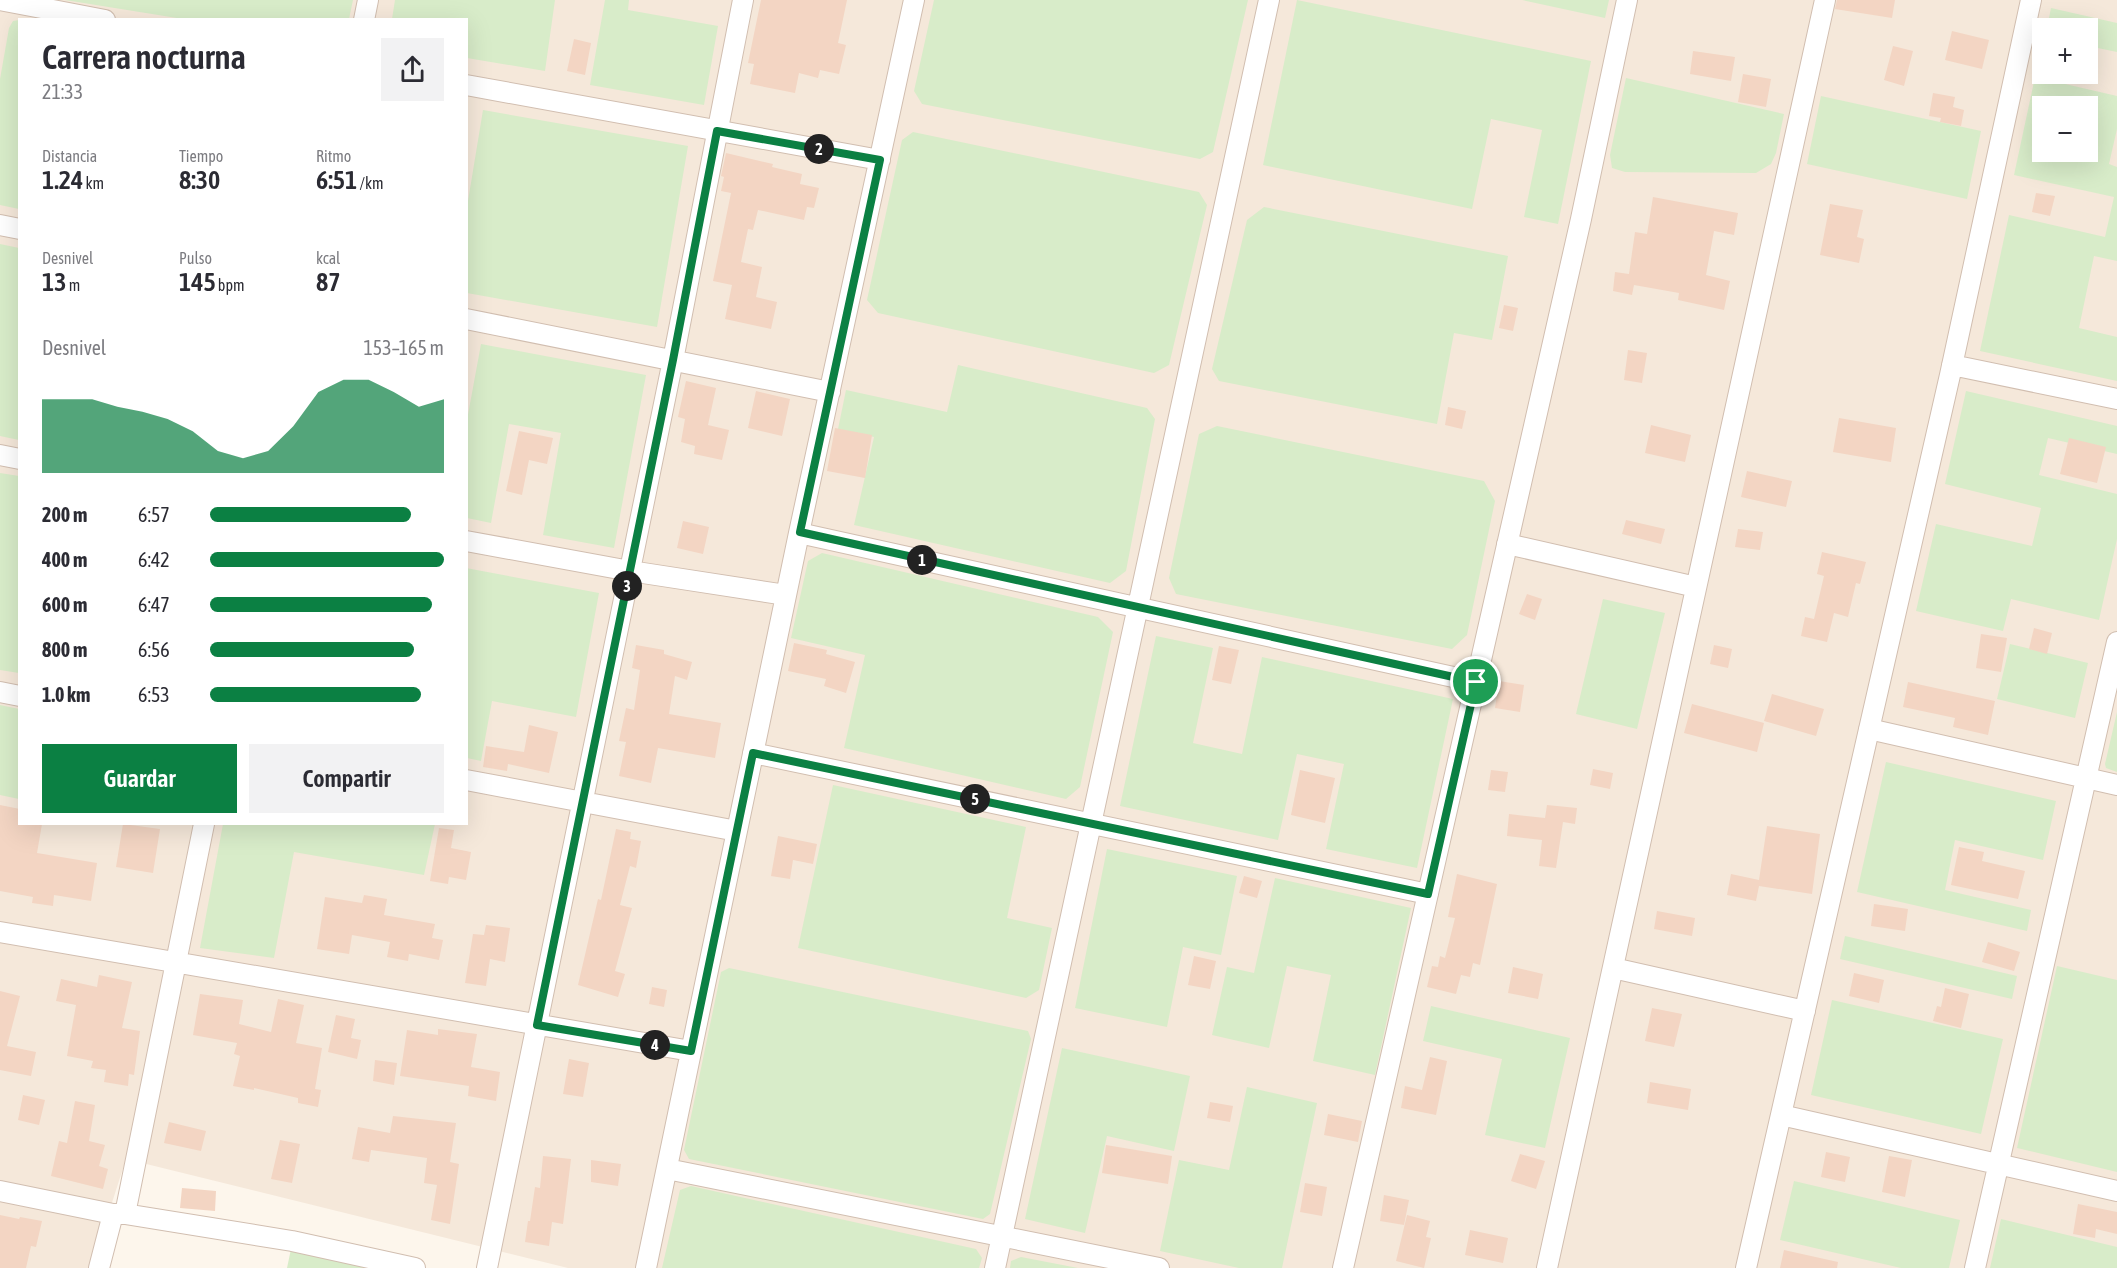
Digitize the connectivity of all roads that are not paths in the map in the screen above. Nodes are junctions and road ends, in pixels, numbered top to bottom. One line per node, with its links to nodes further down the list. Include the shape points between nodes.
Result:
1 (0, 0): 9 (street)
2 (368, 0): 10 (street)
3 (743, 0): 12 (street)
4 (914, 0): 13 (street)
5 (1269, 0): 29 (street)
6 (1627, 0): 25 (street)
7 (1825, 0): 27 (street)
8 (2031, 0): 18 (street)
9 (94, 18)
10 (364, 18)
11 (468, 85): 12 (street)
12 (717, 131): 13 (street); 17 (street)
13 (880, 160): 19 (street)
14 (0, 225): 15 (street)
15 (18, 229)
16 (468, 319): 17 (street)
17 (673, 360): 19 (street); 26 (street)
18 (1952, 365): 20 (street); 34 (street)
19 (830, 392): 23 (street)
20 (2117, 399)
21 (0, 455): 22 (street)
22 (18, 459)
23 (800, 532): 28 (street); 29 (street)
24 (468, 541): 26 (street)
25 (1508, 544): 27 (street); 31 (street)
26 (630, 571): 28 (street); 39 (street)
27 (1696, 587): 46 (street)
28 (786, 595): 35 (street)
29 (1138, 607): 31 (street); 40 (street)
30 (2117, 642): 36 (street)
31 (1476, 682): 43 (street)
32 (0, 692): 33 (street)
33 (18, 696)
34 (1869, 729): 36 (street); 47 (street)
35 (753, 753): 40 (street); 42 (street)
36 (2086, 778): 38 (street); 51 (street)
37 (468, 780): 39 (street)
38 (2117, 786)
39 (583, 802): 42 (street); 48 (street)
40 (1091, 823): 43 (street); 56 (street)
41 (204, 825): 45 (street)
42 (737, 831): 49 (street)
43 (1428, 894): 63 (street)
44 (0, 932): 45 (street)
45 (176, 962): 48 (street); 55 (street)
46 (1613, 968): 47 (street); 64 (street)
47 (1805, 1011): 50 (street)
48 (537, 1025): 49 (street); 59 (street)
49 (691, 1051): 52 (street)
50 (1781, 1115): 51 (street); 65 (street)
51 (1999, 1164): 54 (street); 66 (street)
52 (667, 1168): 56 (street); 60 (street)
53 (0, 1191): 55 (street)
54 (2117, 1191)
55 (119, 1214): 57 (street); 58 (street, via 292,1241)
56 (1002, 1236): 61 (street); 62 (street)
57 (99, 1268)
58 (415, 1268)
59 (487, 1268)
60 (646, 1268)
61 (995, 1268)
62 (1159, 1268)
63 (1343, 1268)
64 (1546, 1268)
65 (1746, 1268)
66 (1975, 1268)

